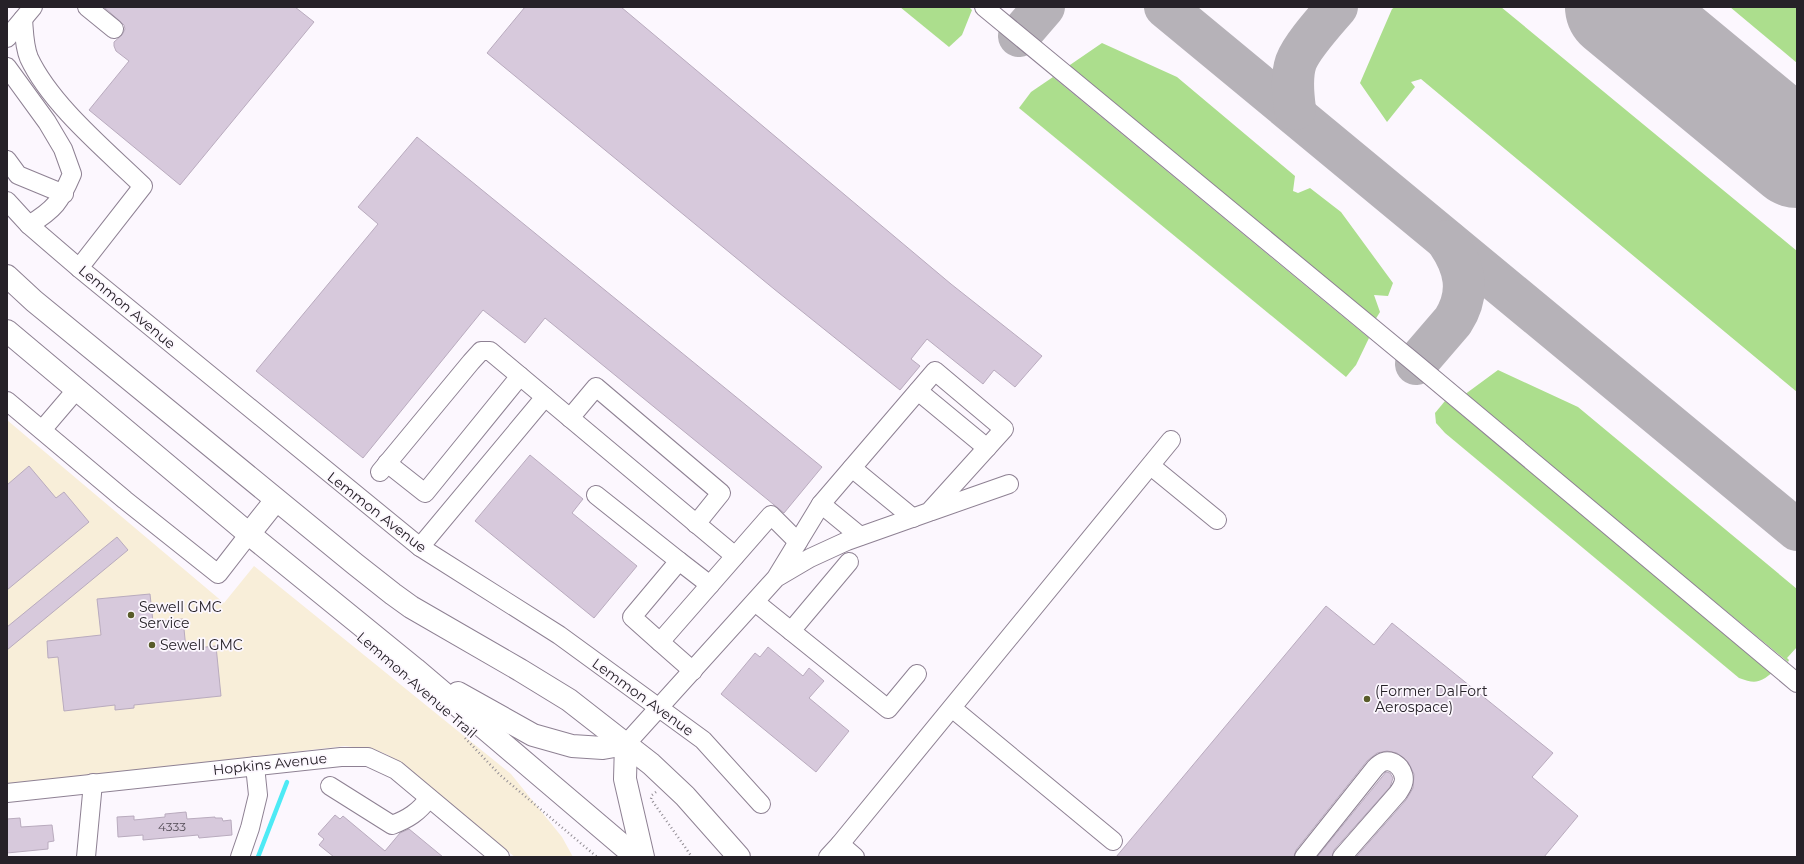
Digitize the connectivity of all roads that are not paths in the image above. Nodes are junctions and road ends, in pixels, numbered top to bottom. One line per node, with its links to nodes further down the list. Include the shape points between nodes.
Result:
1 (87, 7): 4 (street)
2 (984, 7): 50 (street)
3 (28, 13): 5 (street); 11 (street, via 24,37 29,57 43,80 70,116 143,186)
4 (114, 29)
5 (7, 38)
6 (7, 67): 8 (street, via 47,122 63,149 72,174)
7 (7, 160): 8 (street, via 18,175)
8 (64, 194): 10 (street, via 50,212)
9 (7, 201): 10 (street, Lemmon Avenue)
10 (29, 225): 11 (street, Lemmon Avenue)
11 (79, 268): 38 (street, Lemmon Avenue)
12 (7, 276): 28 (main road)
13 (7, 331): 15 (main road)
14 (520, 376): 17 (street); 26 (street); 26 (street, via 490,351 481,351 383,468)
15 (77, 389): 20 (street); 35 (main road)
16 (918, 391): 22 (street); 22 (street, via 935,370 1004,429); 24 (street)
17 (545, 397): 19 (street); 30 (street)
18 (7, 401): 20 (street)
19 (570, 418): 34 (street); 34 (street, via 596,388 720,493)
20 (42, 430): 35 (street, via 218,574)
21 (1172, 440): 23 (street)
22 (987, 448): 31 (street)
23 (1151, 466): 33 (street); 52 (street)
24 (852, 468): 29 (street); 32 (street)
25 (1009, 484): 31 (street)
26 (425, 493): 30 (street)
27 (596, 495): 40 (street)
28 (276, 500): 35 (main road); 53 (main road, via 411,607 569,700)
29 (821, 504): 36 (street); 37 (street)
30 (449, 511): 38 (street)
31 (929, 512): 32 (street)
32 (913, 518): 36 (street)
33 (1217, 520)
34 (696, 524): 39 (street)
35 (249, 534): 47 (main road)
36 (860, 536): 42 (street, via 810,558)
37 (798, 542): 39 (street, via 771,516); 42 (street)
38 (420, 547): 51 (street, Lemmon Avenue, via 559,635)
39 (735, 556): 43 (street)
40 (679, 561): 43 (street); 46 (street, via 632,618)
41 (849, 562): 45 (street)
42 (776, 578): 44 (street)
43 (710, 585): 46 (street)
44 (755, 602): 45 (street); 48 (street)
45 (791, 630): 49 (street, via 888,709)
46 (660, 642): 48 (street)
47 (416, 669): 53 (main road, via 533,735 572,746 603,748); 65 (main road)
48 (692, 671): 51 (street)
49 (917, 674)
50 (1797, 683)
51 (659, 708): 53 (street); 59 (street, Lemmon Avenue, via 703,740)
52 (952, 708): 60 (street); 61 (street)
53 (626, 744): 66 (main road, via 625,779); 67 (main road, via 685,796)
54 (255, 766): 55 (street, Hopkins Avenue); 58 (street, Hopkins Avenue, via 341,756 368,757 396,770); 63 (street, via 258,795)
55 (93, 783): 57 (street, Hopkins Avenue); 62 (street)
56 (330, 786): 58 (street, via 392,825 420,811)
57 (7, 793)
58 (429, 798): 64 (street, Hopkins Avenue)
59 (761, 804)
60 (1113, 841)
61 (840, 844): 68 (street); 69 (street)
62 (86, 857)
63 (240, 857)
64 (500, 857)
65 (636, 857)
66 (643, 857)
67 (739, 857)
68 (828, 857)
69 (855, 857)
70 (1304, 857): 71 (street, via 1375,768 1384,762 1400,766 1404,775 1398,793)
71 (1342, 857)

